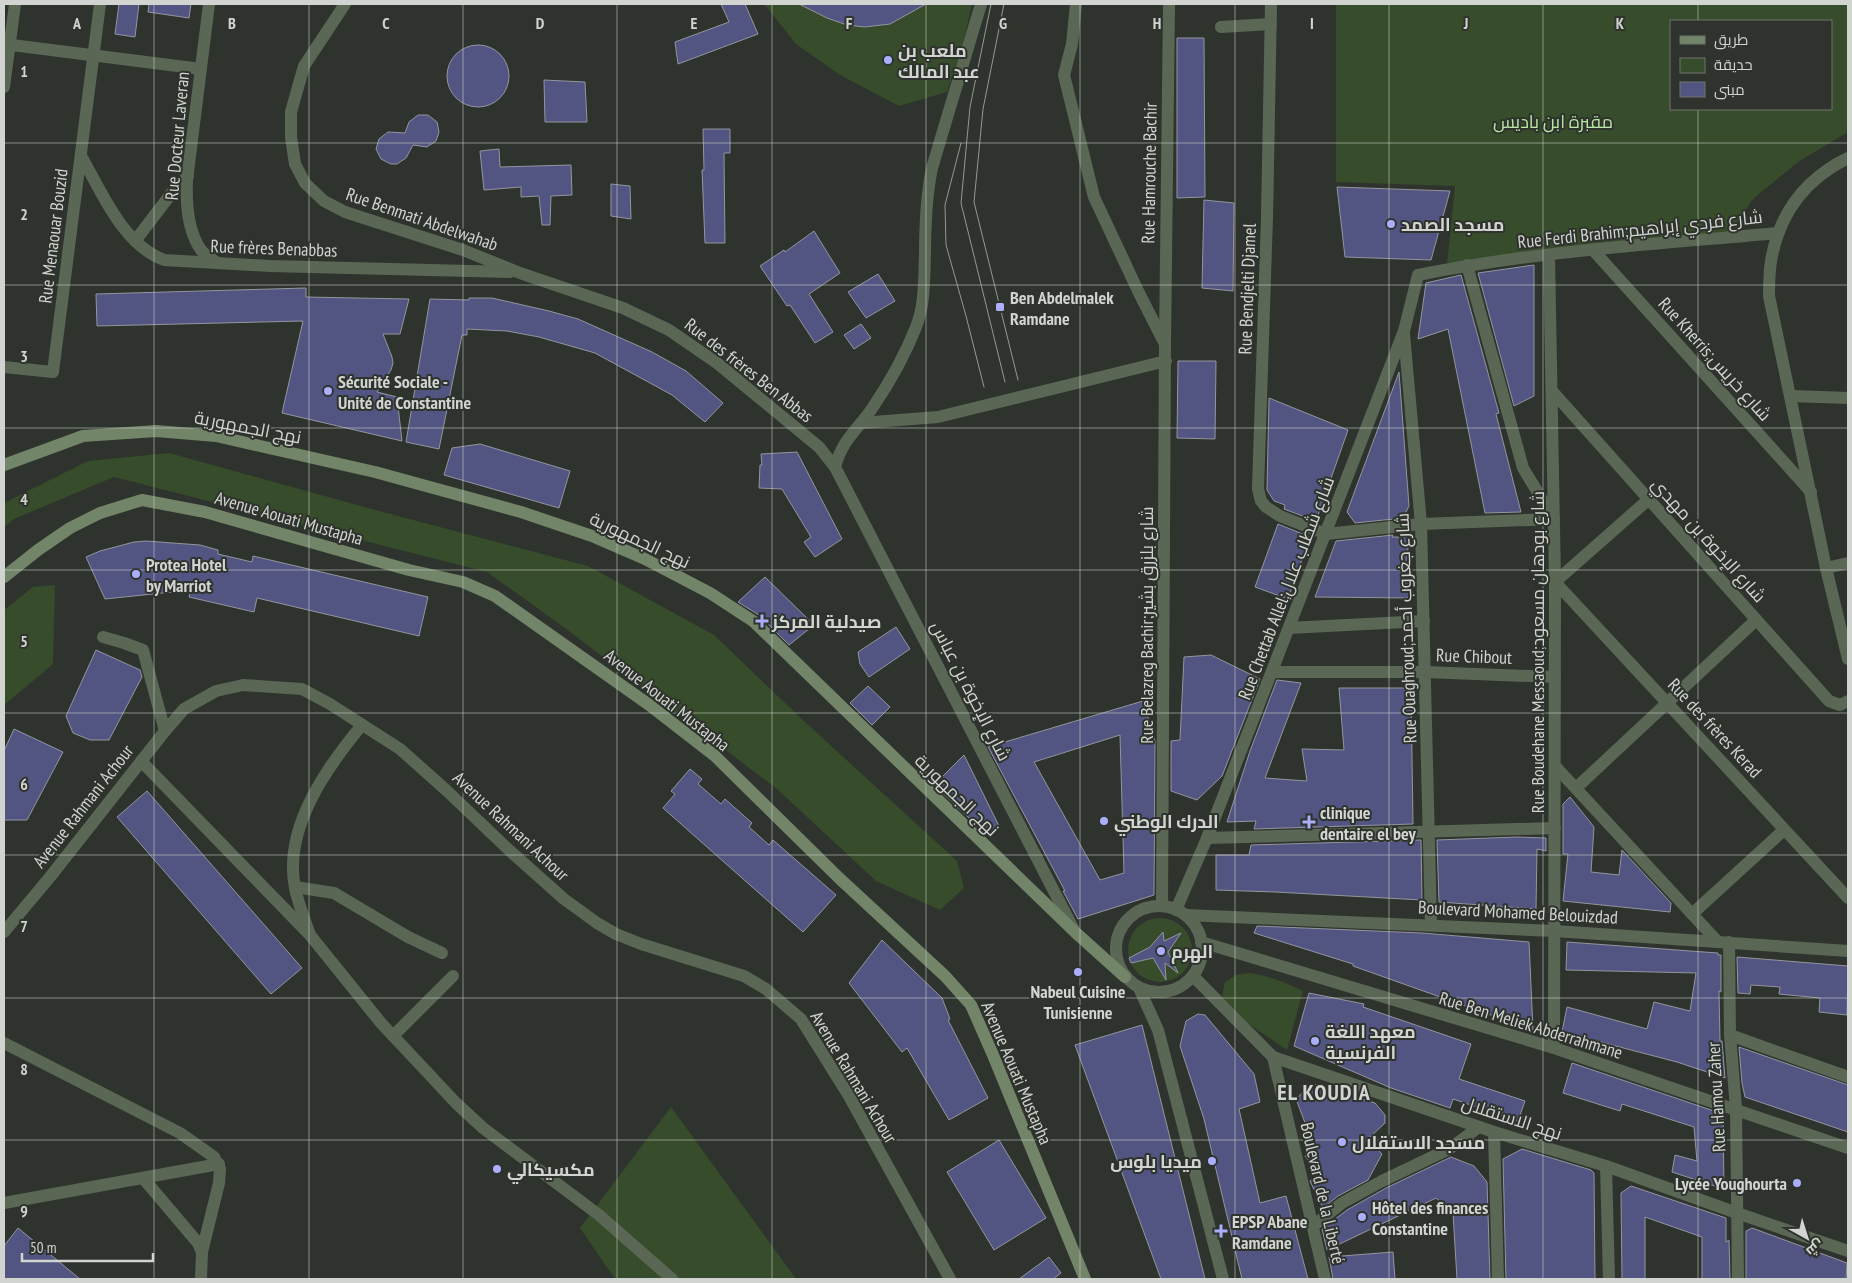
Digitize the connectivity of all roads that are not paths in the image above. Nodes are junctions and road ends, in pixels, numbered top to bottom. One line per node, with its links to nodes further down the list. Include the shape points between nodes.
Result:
1 (14, 4): 11 (street)
2 (100, 4): 12 (street, Rue Menaouar Bouzid)
3 (209, 4): 13 (street, Rue Docteur Laveran)
4 (344, 4): 24 (street, Rue Benmati Abdelwahab, via 304,66 291,112 295,164 305,183 324,201 345,212 463,250)
5 (981, 4): 33 (street, via 927,189 924,290 917,324 900,362)
6 (1076, 4): 27 (street, via 1072,44 1064,75 1094,197)
7 (1169, 4): 27 (street, Rue Hamrouche Bachir)
8 (1271, 4): 9 (street, Rue Bendjelti Djamel)
9 (1270, 24): 10 (street); 42 (street, Rue Bendjelti Djamel, via 1258,489 1266,507)
10 (1221, 27)
11 (6, 44): 12 (street); 14 (street)
12 (94, 55): 13 (street); 15 (street, Rue Menaouar Bouzid)
13 (200, 69): 17 (street, Rue Docteur Laveran)
14 (4, 87)
15 (81, 156): 19 (street, Rue frères Benabbas, via 122,227); 29 (street, Rue Menaouar Bouzid, via 53,372)
16 (1848, 158): 18 (street, via 1809,184 1790,208)
17 (188, 176): 19 (street); 22 (street, Rue Docteur Laveran, via 186,207 194,236 202,250)
18 (1778, 233): 20 (street, Rue Ferdi Brahim;شارع فردي إبراهيم); 31 (street, via 1770,262 1769,296)
19 (135, 241): 22 (street, Rue frères Benabbas, via 151,255 164,260)
20 (1594, 250): 21 (street, Rue Ferdi Brahim;شارع فردي إبراهيم); 38 (street, Rue Kherris;شارع خريس)
21 (1549, 256): 23 (street, Rue Ferdi Brahim;شارع فردي إبراهيم); 30 (street, Rue Boudehane Messaoud;شارع بودهان مسعود)
22 (217, 263): 24 (street, Rue frères Benabbas)
23 (1467, 265): 25 (street, Rue Ferdi Brahim;شارع فردي إبراهيم); 40 (street, via 1523,468)
24 (520, 273): 37 (street, Rue des frères Ben Abbas, via 623,308 669,330 717,363 819,447)
25 (1418, 275): 26 (street, Rue Chettab Allel;شارع شطاب علال)
26 (1404, 332): 41 (street, Rue Ouaghroud;شارع جغروب أحمد); 42 (street, Rue Chettab Allel;شارع شطاب علال)
27 (1165, 344): 28 (street, Rue Belazreg Bachir;شارع بلزرق بشير)
28 (1166, 361): 33 (street, via 938,417); 68 (street, Rue Belazreg Bachir;شارع بلزرق بشير)
29 (4, 367)
30 (1552, 391): 39 (street, شارع الإخوة بن مهدي); 40 (street, Rue Boudehane Messaoud;شارع بودهان مسعود)
31 (1791, 396): 32 (street); 38 (street)
32 (1848, 398)
33 (861, 423): 37 (street, via 848,436)
34 (4, 458): 35 (street)
35 (20, 459): 36 (main road, نهج الجمهورية); 74 (main road, نهج الجمهورية, via 83,436 156,431 216,436 375,472 521,512 636,555 710,593 753,621)
36 (4, 465)
37 (835, 467): 74 (street, شارع الإخوة بن عباس)
38 (1811, 492): 44 (street)
39 (1649, 500): 46 (street); 47 (street, شارع الإخوة بن مهدي)
40 (1554, 519): 41 (street); 46 (street, Rue Boudehane Messaoud;شارع بودهان مسعود)
41 (1421, 524): 42 (street); 48 (street, Rue Ouaghroud;شارع جغروب أحمد)
42 (1326, 534): 49 (street, Rue Chettab Allel;شارع شطاب علال)
43 (1848, 563): 44 (street)
44 (1826, 568): 51 (street)
45 (4, 577): 105 (main road, Avenue Aouati Mustapha, via 70,528 100,513 142,500 205,512 409,570 463,582 495,596 648,704 715,756 838,878 958,990 970,1005 993,1055)
46 (1555, 582): 54 (street, Rue Boudehane Messaoud;شارع بودهان مسعود); 55 (street, Rue des frères Kerad)
47 (1756, 620): 55 (street); 56 (street, شارع الإخوة بن مهدي, via 1829,701)
48 (1424, 621): 49 (street); 53 (street, Rue Ouaghroud;شارع جغروب أحمد)
49 (1289, 628): 52 (street, Rue Chettab Allel;شارع شطاب علال)
50 (103, 637): 58 (street, via 143,650)
51 (1848, 659)
52 (1272, 672): 53 (street, Rue Chibout); 65 (street, Rue Chettab Allel;شارع شطاب علال)
53 (1425, 672): 54 (street, Rue Chibout); 64 (street, Rue Ouaghroud;شارع جغروب أحمد)
54 (1555, 676): 60 (street, Rue Boudehane Messaoud;شارع بودهان مسعود)
55 (1668, 703): 61 (street); 63 (street, Rue des frères Kerad)
56 (1846, 703)
57 (362, 725): 58 (street, Avenue Rahmani Achour, via 302,689 243,685 216,691 184,709); 66 (street, via 329,769 306,812 297,837); 104 (street, Avenue Rahmani Achour, via 400,749 564,899 597,923 641,944 744,976 783,1002 801,1019 849,1096)
58 (165, 731): 59 (street, Avenue Rahmani Achour)
59 (141, 761): 73 (street, Avenue Rahmani Achour); 75 (street)
60 (1555, 766): 61 (street); 62 (street, Rue Boudehane Messaoud;شارع بودهان مسعود)
61 (1576, 788): 70 (street)
62 (1555, 828): 64 (street); 72 (street, Rue Boudehane Messaoud;شارع بودهان مسعود)
63 (1784, 830): 67 (street, Rue des frères Kerad); 70 (street)
64 (1428, 831): 65 (street); 71 (street, Rue Ouaghroud;شارع جغروب أحمد)
65 (1207, 838): 69 (street, Rue Chettab Allel;شارع شطاب علال)
66 (295, 888): 75 (street); 79 (street, via 334,892 408,937)
67 (1848, 898)
68 (1162, 906): 69 (street); 82 (street, via 1135,914 1118,936 1117,957)
69 (1181, 912): 71 (street, Boulevard Mohamed Belouizdad); 76 (street, via 1193,923)
70 (1692, 914): 77 (street)
71 (1431, 924): 72 (street, Boulevard Mohamed Belouizdad)
72 (1555, 931): 77 (street, Boulevard Mohamed Belouizdad); 87 (street, Rue Boudehane Messaoud;شارع بودهان مسعود)
73 (4, 932)
74 (1075, 932): 82 (main road, نهج الجمهورية)
75 (310, 935): 85 (street)
76 (1201, 942): 81 (street, via 1202,954); 87 (street, Rue Ben Meliek Abderrahmane)
77 (1723, 942): 78 (street, Boulevard Mohamed Belouizdad); 84 (street, Rue Hamou Zaher)
78 (1848, 951)
79 (442, 953)
80 (453, 976): 85 (street)
81 (1193, 976): 83 (street, via 1168,992); 88 (street, نهج الاستقلال)
82 (1125, 977): 83 (street)
83 (1139, 988): 106 (street, via 1158,1030)
84 (1730, 1035): 89 (street); 90 (street, Rue Hamou Zaher)
85 (394, 1036): 103 (street, via 483,1128 599,1215)
86 (4, 1043): 94 (street, via 180,1133 198,1144)
87 (1554, 1048): 90 (street, Rue Ben Meliek Abderrahmane)
88 (1273, 1057): 91 (street, نهج الاستقلال); 99 (street, Boulevard de la Liberté)
89 (1848, 1077)
90 (1736, 1109): 93 (street, Rue Ben Meliek Abderrahmane); 98 (street, Rue Hamou Zaher)
91 (1479, 1127): 92 (street, نهج الاستقلال); 99 (street, via 1449,1149 1342,1203)
92 (1494, 1132): 95 (street, نهج الاستقلال); 108 (street)
93 (1848, 1148)
94 (219, 1164): 96 (street); 101 (street, via 219,1183)
95 (1606, 1166): 98 (street, نهج الاستقلال); 109 (street)
96 (142, 1178): 97 (street); 101 (street, via 198,1243)
97 (4, 1203)
98 (1737, 1213): 100 (street, نهج الاستقلال); 110 (street, Rue Hamou Zaher)
99 (1312, 1226): 107 (street, Boulevard de la Liberté)
100 (1848, 1250)
101 (202, 1252): 102 (street)
102 (201, 1279)
103 (672, 1279)
104 (950, 1279)
105 (1085, 1279)
106 (1223, 1279)
107 (1325, 1279)
108 (1498, 1279)
109 (1609, 1279)
110 (1738, 1279)

